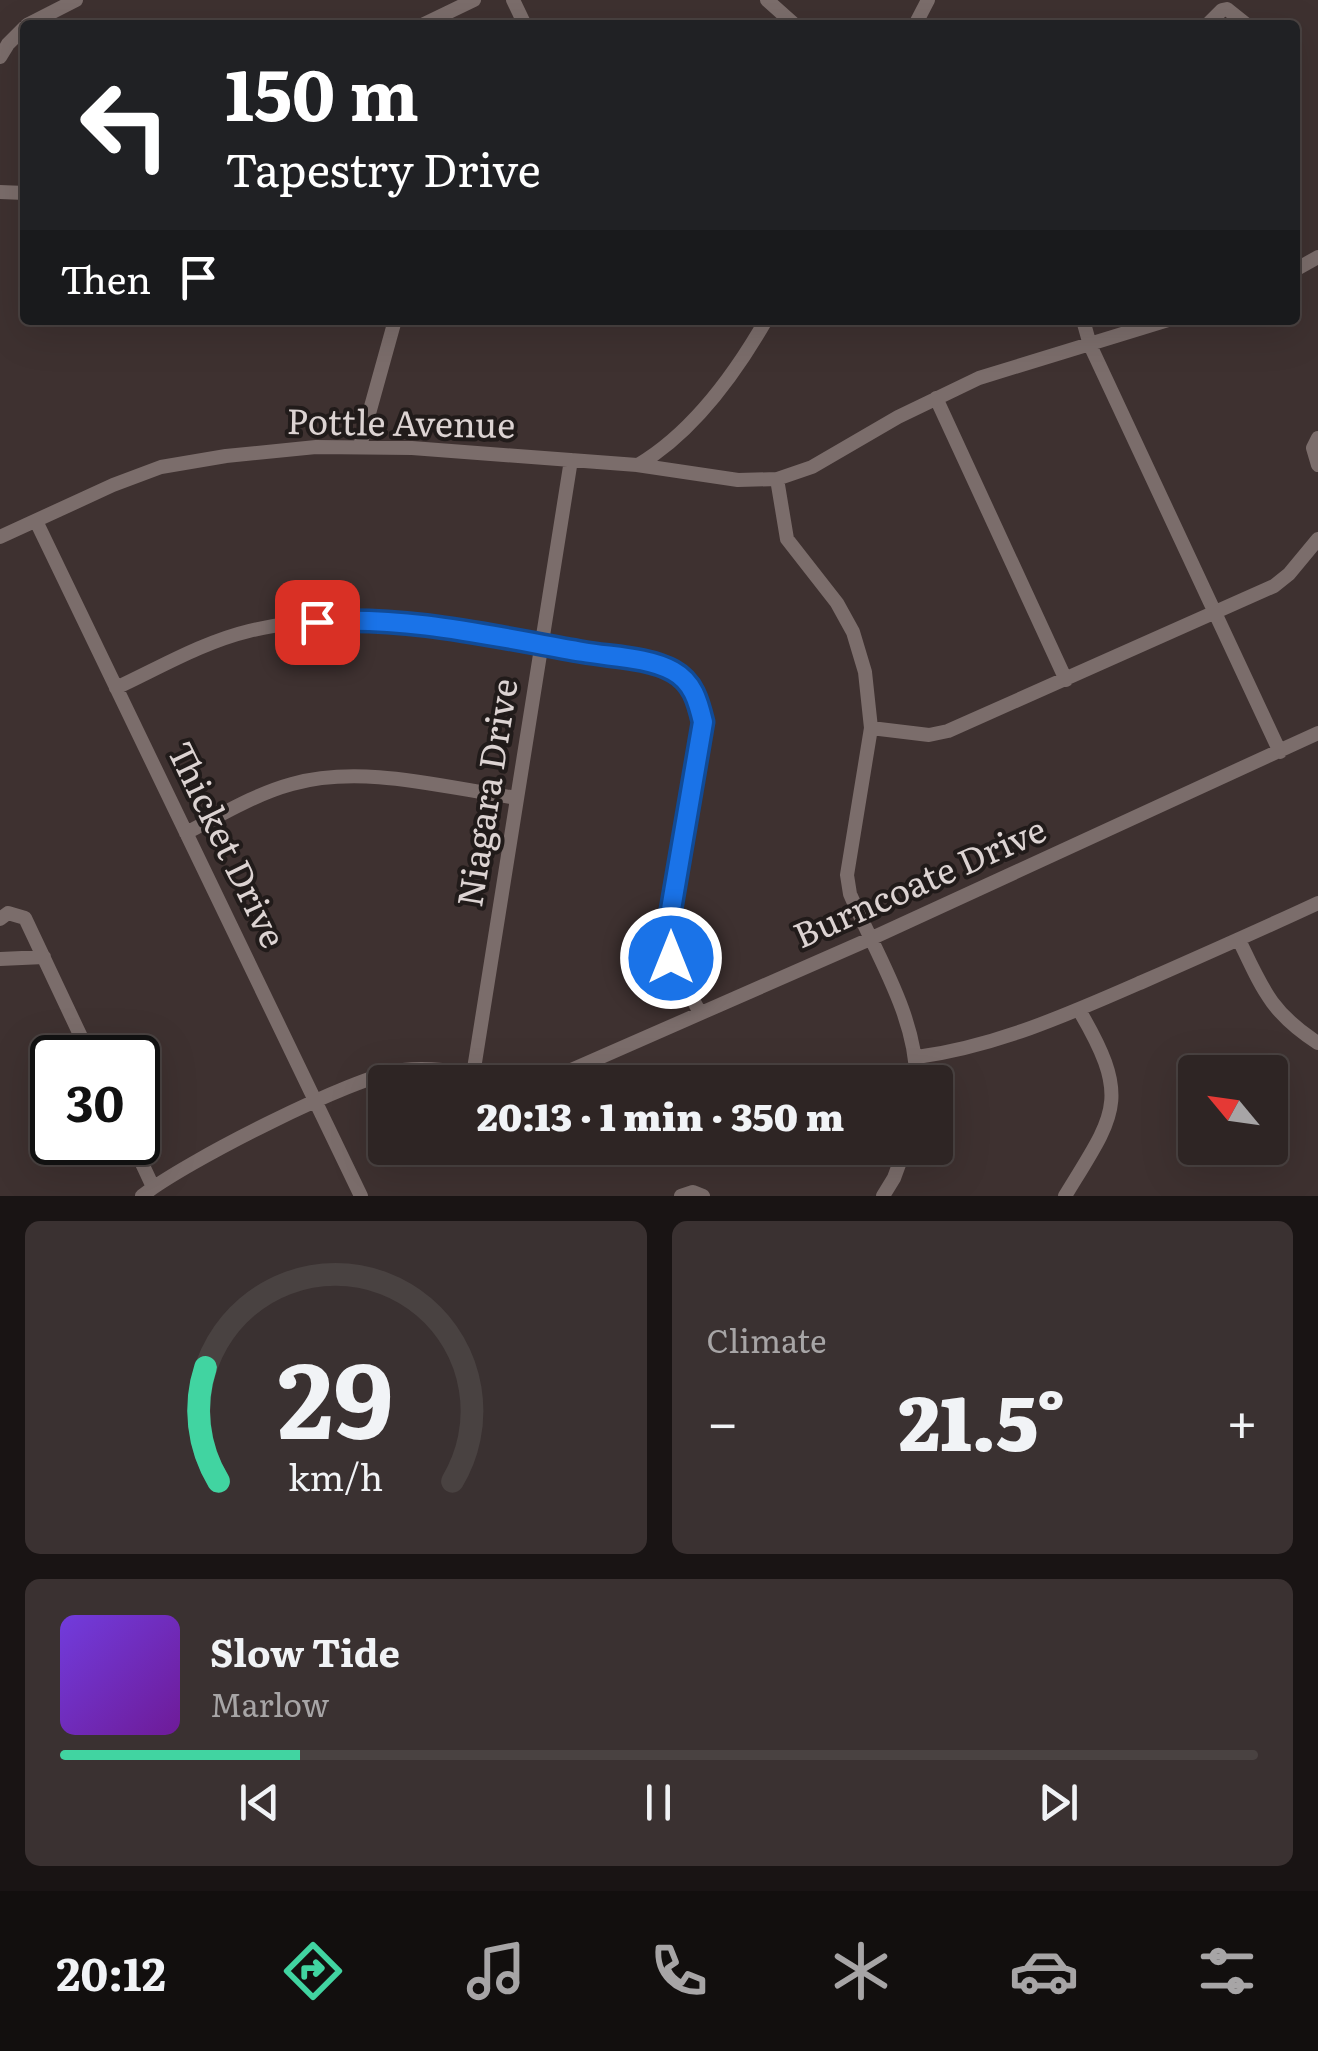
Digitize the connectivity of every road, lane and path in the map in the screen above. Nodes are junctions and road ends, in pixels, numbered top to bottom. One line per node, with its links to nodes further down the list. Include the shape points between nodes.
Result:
1 (76, 0): 4 (street)
2 (474, 0): 5 (street)
3 (767, 0): 6 (street)
4 (38, 20)
5 (432, 20)
6 (789, 20)
7 (1211, 20): 8 (street, via 1228,9)
8 (1241, 20)
9 (20, 32): 10 (street)
10 (0, 57)
11 (394, 325): 18 (street)
12 (763, 325): 20 (street, via 693,418)
13 (1084, 325): 15 (street)
14 (1152, 325): 15 (street)
15 (1090, 345): 16 (street); 26 (street)
16 (936, 398): 22 (street, via 812,467); 28 (street)
17 (1318, 438): 21 (street)
18 (360, 446): 19 (street, Pottle Avenue); 23 (street, Pottle Avenue, via 161,466)
19 (571, 460): 20 (street, Pottle Avenue); 27 (street, Niagara Drive)
20 (637, 465): 22 (street, Pottle Avenue)
21 (1318, 465)
22 (776, 479): 30 (street, via 787,539 853,632)
23 (36, 520): 24 (street, Pottle Avenue); 29 (street, Thicket Drive)
24 (0, 538)
25 (1318, 539): 26 (street, via 1274,586)
26 (1216, 613): 28 (street); 32 (street)
27 (542, 645): 29 (street, via 350,620 285,626 210,643); 33 (street, Niagara Drive); 42 (street, via 672,670 698,701 703,722 667,933 671,958)
28 (1066, 680): 30 (street, via 948,731)
29 (116, 688): 34 (street, Thicket Drive)
30 (871, 728): 37 (street, via 847,874)
31 (1318, 733): 32 (street, Burncoate Drive)
32 (1280, 752): 37 (street, Burncoate Drive)
33 (517, 798): 34 (street, via 328,778 263,794); 46 (street, Niagara Drive)
34 (186, 832): 50 (street, Thicket Drive)
35 (1318, 902): 38 (street)
36 (4, 916): 39 (street, via 25,918)
37 (870, 939): 42 (street, Burncoate Drive); 45 (street)
38 (1238, 940): 41 (street); 44 (street, via 1275,1010)
39 (44, 957): 40 (street); 43 (street)
40 (0, 959)
41 (1079, 1010): 45 (street, via 960,1051); 58 (street, via 1101,1047 1113,1105)
42 (700, 1013): 47 (street, Burncoate Drive)
43 (80, 1035)
44 (1318, 1043)
45 (916, 1057): 48 (street)
46 (475, 1065)
47 (582, 1065)
48 (916, 1065)
49 (368, 1082): 50 (street)
50 (318, 1102): 53 (street); 54 (street, Thicket Drive)
51 (140, 1165): 53 (street)
52 (899, 1165): 57 (street)
53 (148, 1191)
54 (361, 1196)
55 (682, 1196): 56 (street)
56 (703, 1196)
57 (882, 1196)
58 (1065, 1196)

